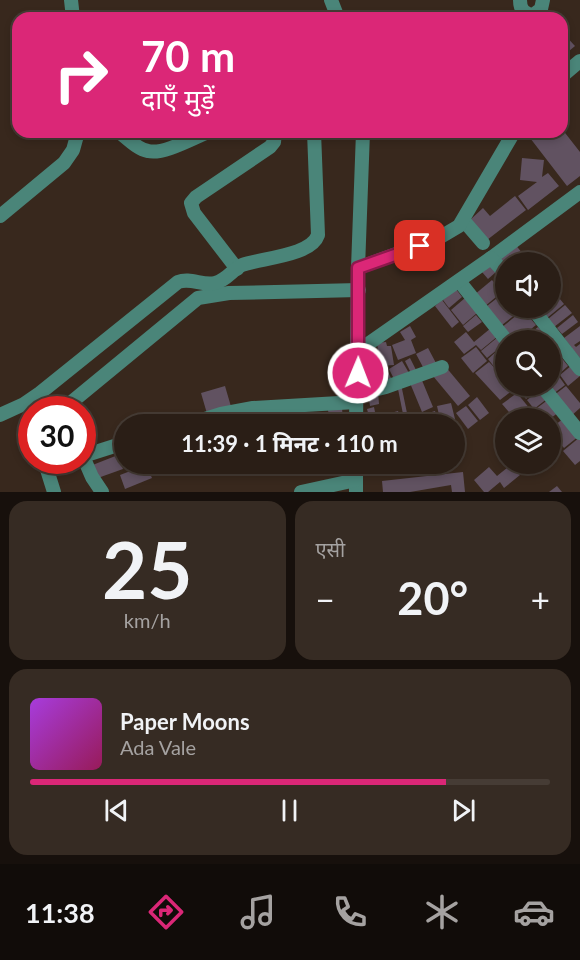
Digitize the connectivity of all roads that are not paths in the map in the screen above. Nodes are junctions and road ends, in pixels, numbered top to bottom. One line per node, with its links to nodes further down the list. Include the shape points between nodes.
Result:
1 (580, 61): 2 (street)
2 (568, 71)
3 (76, 138): 11 (street, via 64,163)
4 (127, 138): 5 (street, via 151,152)
5 (193, 138)
6 (274, 138): 16 (street, via 270,147 191,203 194,213)
7 (314, 138): 16 (street, via 317,238 301,250)
8 (363, 138): 17 (street)
9 (510, 138): 12 (street)
10 (580, 192): 14 (street)
11 (0, 216)
12 (464, 221): 13 (street); 17 (street, via 437,239)
13 (483, 243)
14 (491, 258): 15 (street); 18 (street)
15 (495, 262)
16 (237, 268): 30 (street, via 216,283 182,280 175,284 40,393)
17 (358, 268): 19 (street)
18 (459, 281): 21 (street); 22 (street)
19 (358, 290): 22 (street); 25 (street, via 229,293 198,298)
20 (540, 318): 24 (street)
21 (498, 330)
22 (358, 351): 27 (street)
23 (442, 367): 27 (street)
24 (580, 369)
25 (79, 396)
26 (550, 396): 31 (street)
27 (357, 398): 28 (street); 29 (street)
28 (220, 414)
29 (356, 414)
30 (0, 415)
31 (580, 433)
32 (114, 446): 33 (street)
33 (96, 451)
34 (48, 474): 37 (street)
35 (91, 474): 38 (street)
36 (356, 486): 39 (street)
37 (54, 492)
38 (102, 492)
39 (301, 492)

